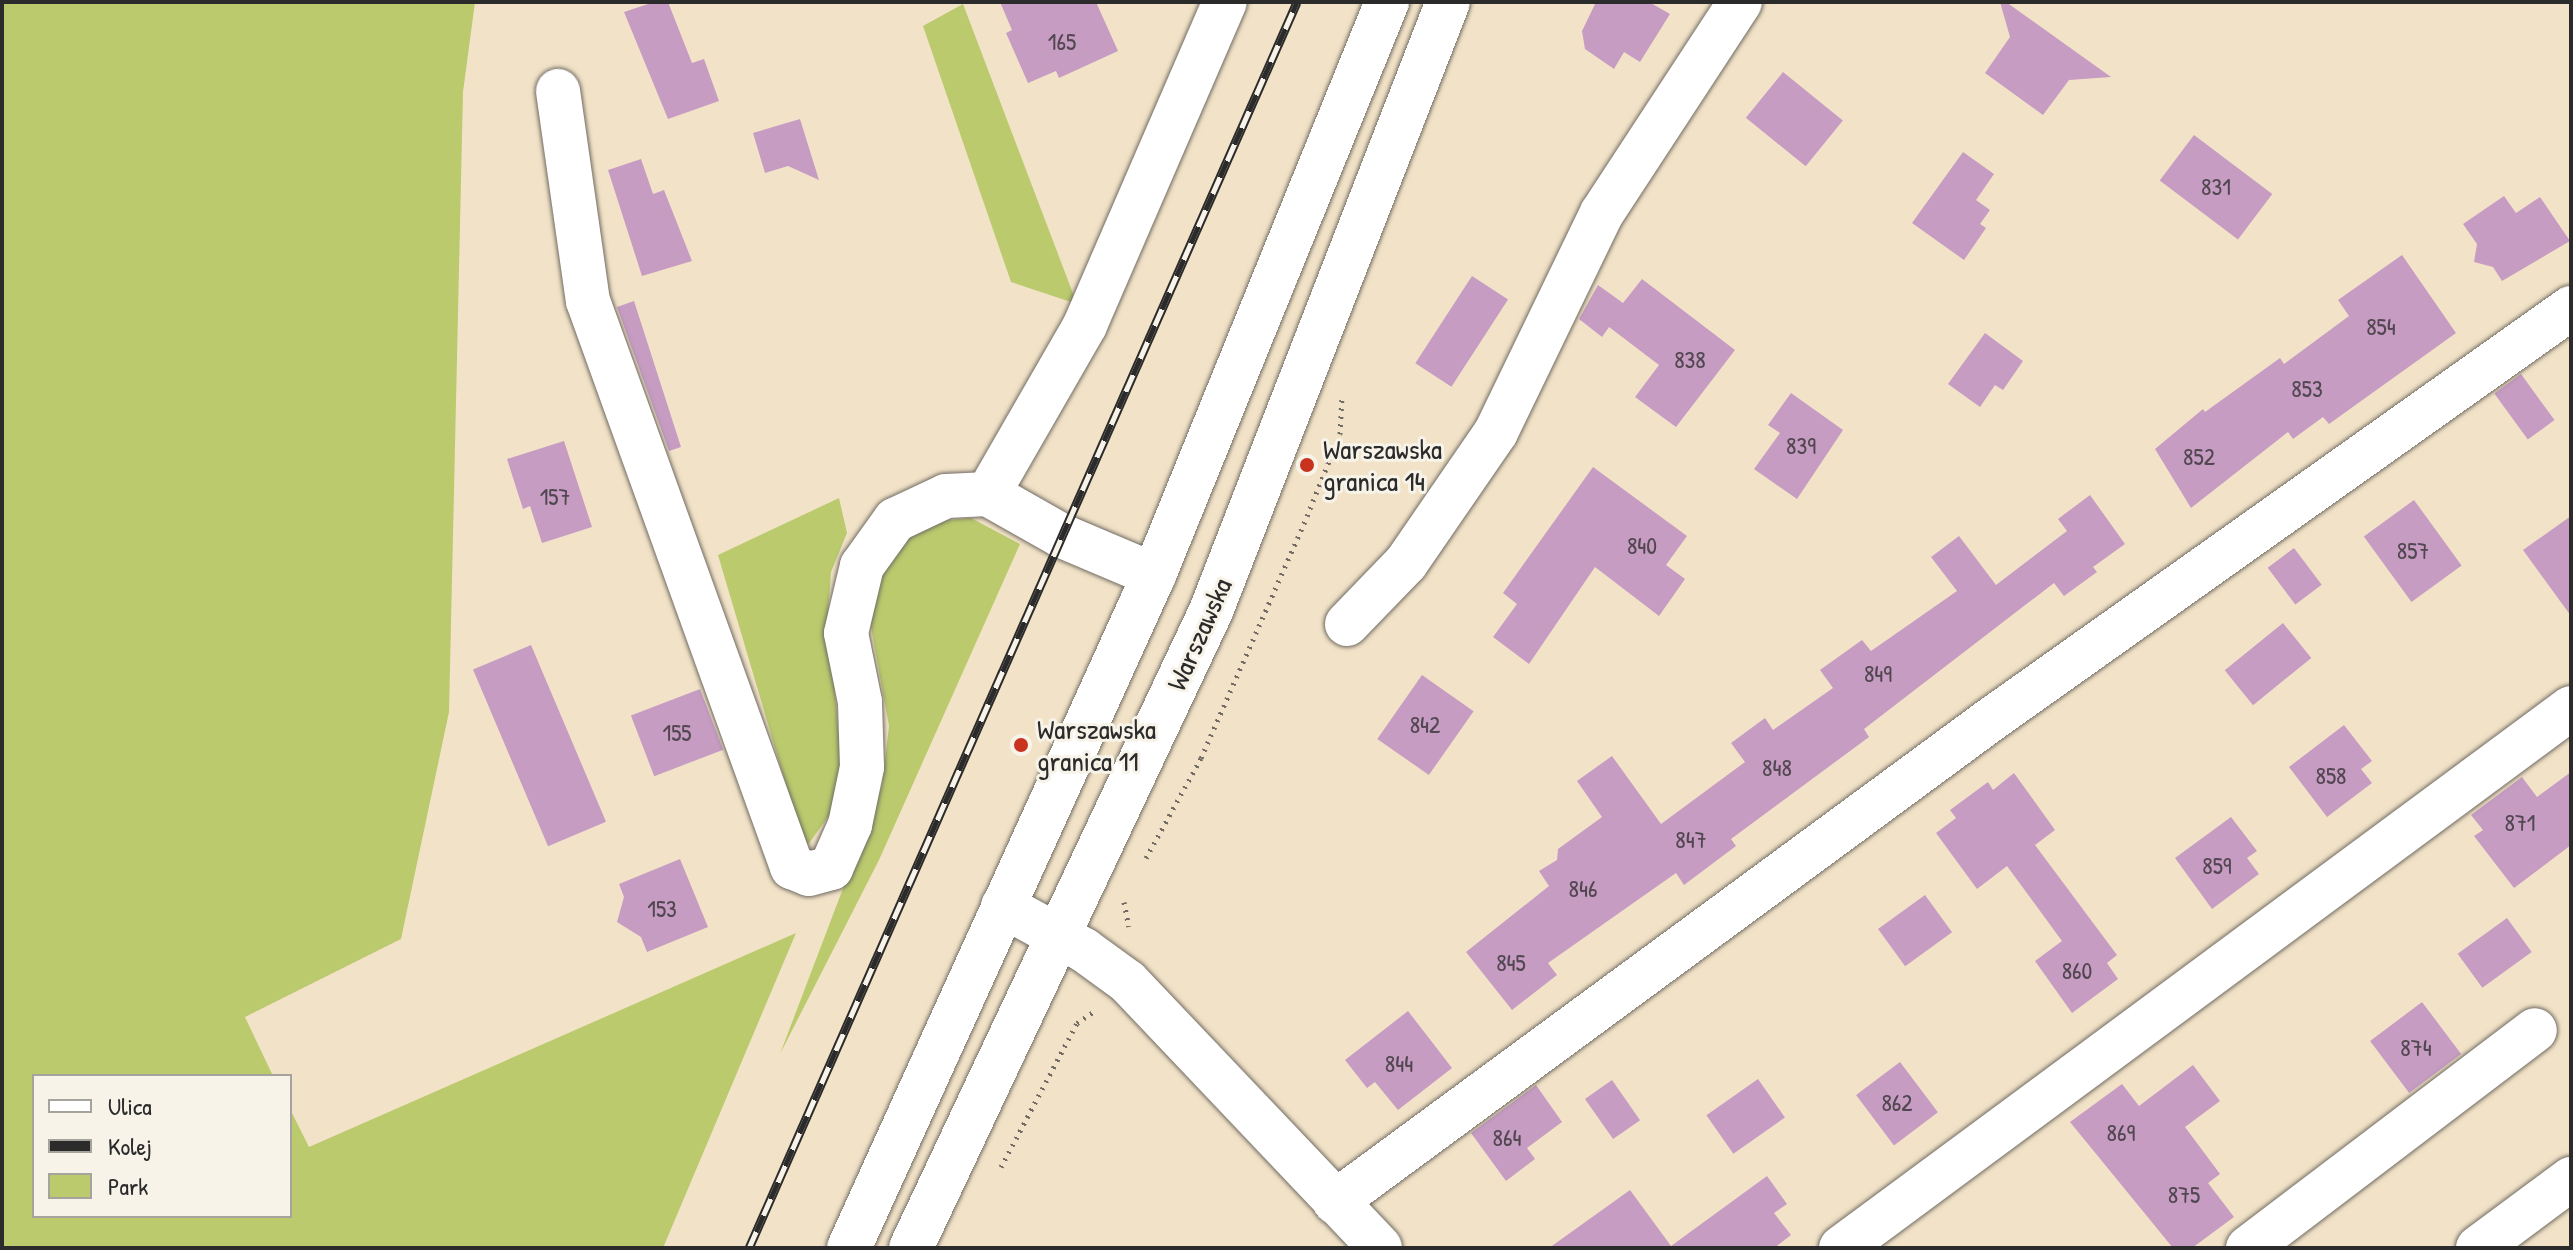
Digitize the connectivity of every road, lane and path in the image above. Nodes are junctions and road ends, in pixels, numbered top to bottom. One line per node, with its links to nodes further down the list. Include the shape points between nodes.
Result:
1 (1225, 2): 7 (main road, via 1085,325)
2 (1387, 2): 8 (main road)
3 (1448, 2): 12 (main road, Warszawska, via 1211,611)
4 (1740, 2): 9 (main road, via 1602,213 1496,432 1406,563)
5 (558, 91): 7 (main road, via 588,301 792,867 809,874 831,868 850,825 862,767 860,702 846,633 862,566 895,520 946,496)
6 (2571, 308): 17 (main road, via 1993,718)
7 (988, 494): 8 (main road, via 1062,536)
8 (1154, 575): 11 (main road)
9 (1347, 624)
10 (2571, 708): 21 (main road)
11 (1003, 906): 12 (main road); 18 (main road)
12 (1061, 937): 17 (main road, via 1128,982 1160,1012); 19 (main road, Warszawska)
13 (1108, 1005): 15 (path, via 1077,1023)
14 (2535, 1030): 22 (main road)
15 (995, 1178)
16 (2571, 1179): 23 (main road)
17 (1335, 1202): 20 (main road)
18 (849, 1248)
19 (911, 1248)
20 (1380, 1248)
21 (1841, 1248)
22 (2248, 1248)
23 (2478, 1248)

